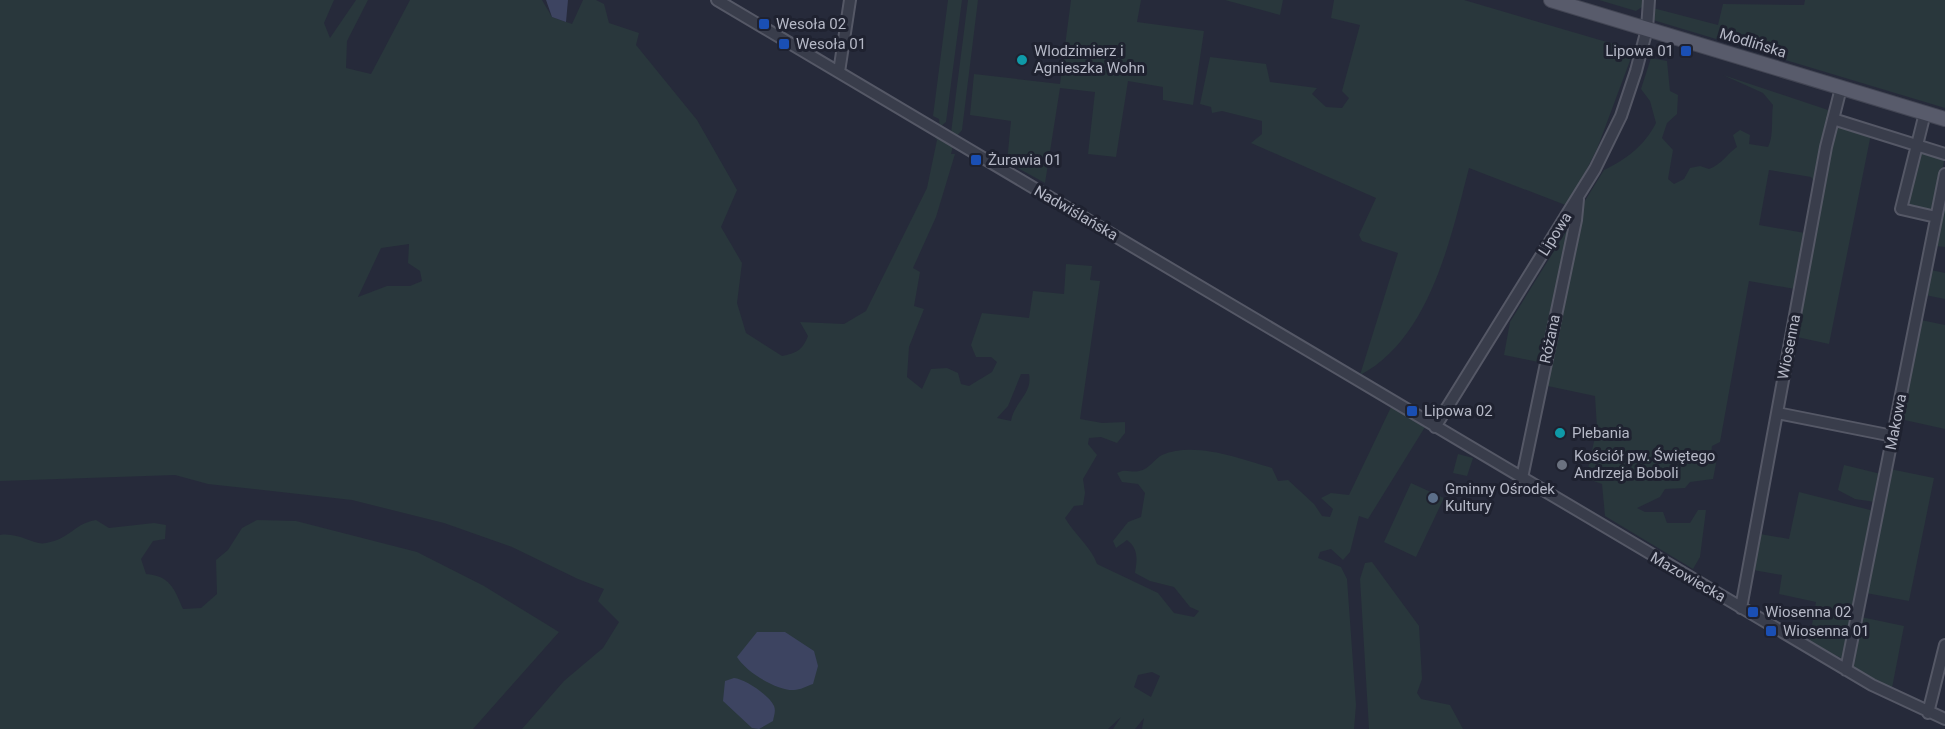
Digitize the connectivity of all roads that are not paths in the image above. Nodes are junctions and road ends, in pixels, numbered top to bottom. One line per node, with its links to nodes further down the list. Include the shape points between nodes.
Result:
1 (717, 0): 6 (street, Nadwiślańska)
2 (850, 0): 6 (street)
3 (1551, 0): 5 (main road, Modlińska)
4 (1649, 0): 5 (street, Lipowa)
5 (1647, 29): 7 (main road, Modlińska); 14 (street, Lipowa, via 1621,116)
6 (839, 72): 17 (street, Nadwiślańska)
7 (1842, 88): 8 (main road, Modlińska); 10 (street, Wiosenna)
8 (1925, 112): 9 (main road, Modlińska); 11 (street)
9 (1945, 118)
10 (1833, 119): 11 (street); 16 (street, Wiosenna)
11 (1916, 143): 12 (street); 15 (street, via 1901,209)
12 (1945, 154)
13 (1945, 174): 15 (street, Makowa)
14 (1578, 199): 17 (street, Lipowa); 19 (street, Różana)
15 (1936, 218): 18 (street, Makowa)
16 (1777, 413): 18 (street); 20 (street, Wiosenna)
17 (1435, 427): 19 (street, Mazowiecka)
18 (1893, 436): 22 (street, Makowa)
19 (1522, 478): 20 (street, Mazowiecka)
20 (1741, 608): 22 (street, Mazowiecka)
21 (1945, 645): 23 (street)
22 (1846, 670): 23 (street, Mazowiecka)
23 (1928, 713): 24 (street, Mazowiecka)
24 (1945, 719)

